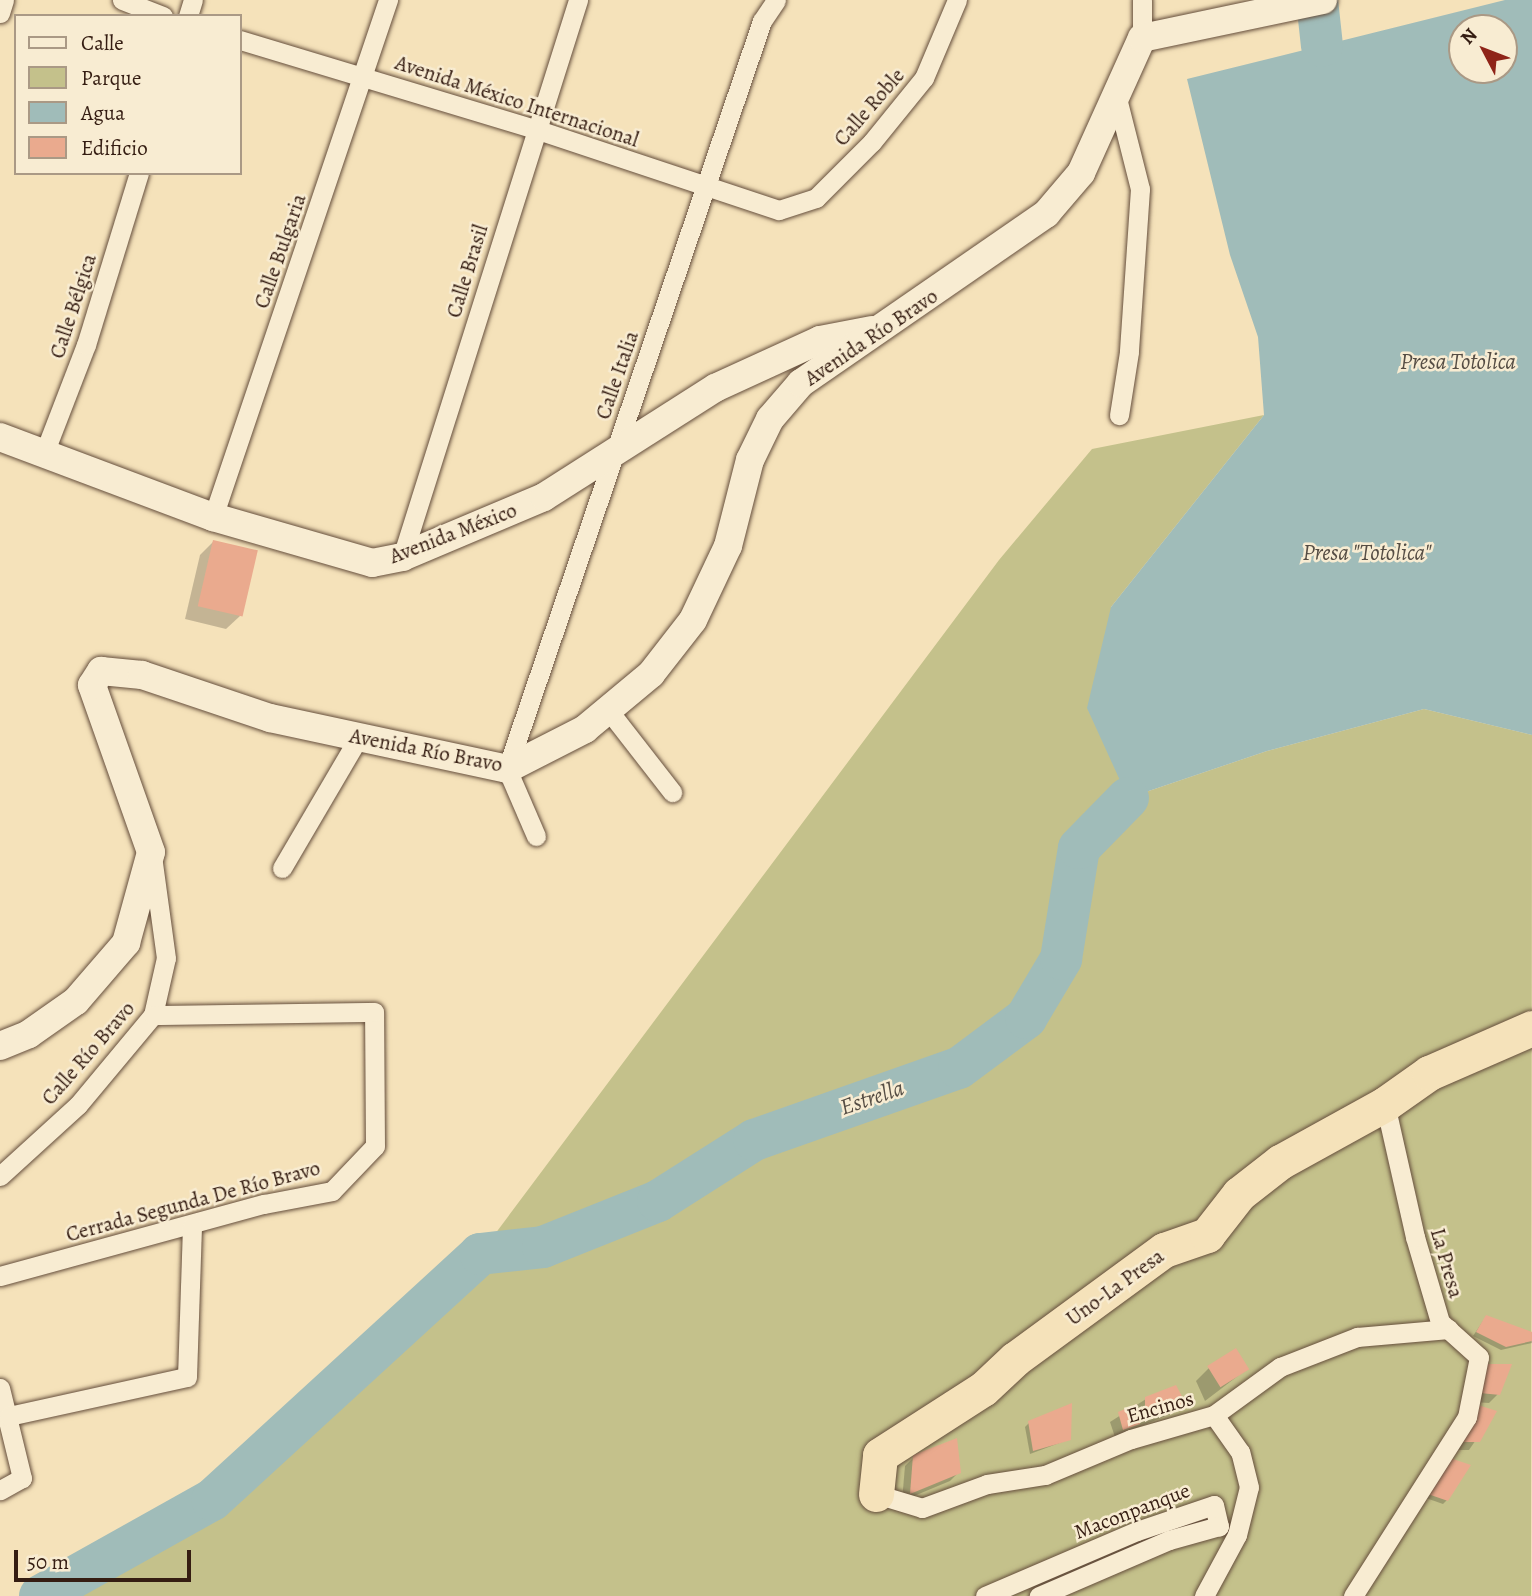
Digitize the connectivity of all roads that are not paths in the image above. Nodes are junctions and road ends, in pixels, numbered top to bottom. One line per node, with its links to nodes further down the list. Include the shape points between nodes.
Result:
1 (4, 0): 9 (street)
2 (122, 0): 10 (street)
3 (388, 0): 13 (street, Calle Bulgaria)
4 (578, 0): 15 (street, Calle Brasil)
5 (776, 0): 17 (street, Calle Italia, via 762,21)
6 (957, 0): 18 (street, Calle Roble, via 924,78 872,142 816,198)
7 (1142, 0): 11 (street, Avenida Río Bravo)
8 (1322, 0): 11 (street)
9 (0, 13)
10 (158, 14)
11 (1142, 38): 14 (street, Avenida Río Bravo)
12 (242, 41): 13 (street, Avenida México Internacional)
13 (363, 77): 15 (street, Avenida México Internacional); 24 (street, Calle Bulgaria)
14 (1117, 97): 19 (street, Avenida Río Bravo, via 1081,173 1046,214); 20 (street, via 1140,189 1129,352)
15 (535, 129): 17 (street, Avenida México Internacional); 25 (street, Calle Brasil)
16 (138, 175): 22 (street, Calle Bélgica, via 86,345)
17 (707, 187): 18 (street, Avenida México Internacional); 23 (street, Calle Italia)
18 (779, 210)
19 (882, 328): 23 (street, Avenida México, via 820,340 715,388); 26 (street, Avenida Río Bravo, via 801,383 770,419 750,460 728,547 694,620 651,674)
20 (1119, 415)
21 (0, 437): 22 (street, Avenida México)
22 (45, 451): 24 (street, Avenida México)
23 (612, 457): 25 (street, Avenida México, via 544,497); 28 (street, Calle Italia)
24 (213, 517): 25 (street, Avenida México, via 372,564)
25 (402, 557)
26 (609, 711): 28 (street, Avenida Río Bravo); 29 (street)
27 (359, 737): 28 (street, Avenida Río Bravo); 31 (street, Avenida Río Bravo, via 270,718 142,675 101,671 92,685); 32 (street)
28 (507, 769): 30 (street)
29 (672, 792)
30 (536, 836)
31 (151, 852): 33 (street, Calle Río Bravo, via 166,958); 35 (street, via 126,943 76,1001 29,1034)
32 (282, 869)
33 (153, 1015): 37 (street, Calle Río Bravo, via 78,1105); 38 (street, Cerrada Segunda De Río Bravo, via 374,1012 375,1146 332,1191 264,1204)
34 (1532, 1028): 36 (highway, Uno-La Presa, via 1429,1073)
35 (0, 1046)
36 (1385, 1104): 40 (street, La Presa, via 1415,1237 1440,1322); 45 (highway, Uno-La Presa, via 1280,1162 1239,1194 1207,1235 1164,1250 1015,1359 983,1389 880,1455)
37 (0, 1176)
38 (191, 1226): 39 (street, Cerrada Segunda De Río Bravo); 43 (street, via 187,1377)
39 (0, 1276)
40 (1449, 1329): 42 (street, Encinos, via 1357,1337 1280,1367); 49 (street, La Presa, via 1479,1357 1467,1416)
41 (0, 1388): 43 (street)
42 (1214, 1415): 45 (street, Encinos, via 1131,1439 1045,1475 987,1484 922,1508); 48 (street, via 1240,1452 1249,1487 1237,1535)
43 (9, 1416): 44 (street, via 22,1478)
44 (0, 1490)
45 (876, 1494)
46 (985, 1596): 47 (street, Maconpanque, via 1137,1531 1214,1505 1219,1527 1169,1540)
47 (1039, 1596)
48 (1204, 1596)
49 (1353, 1596)

